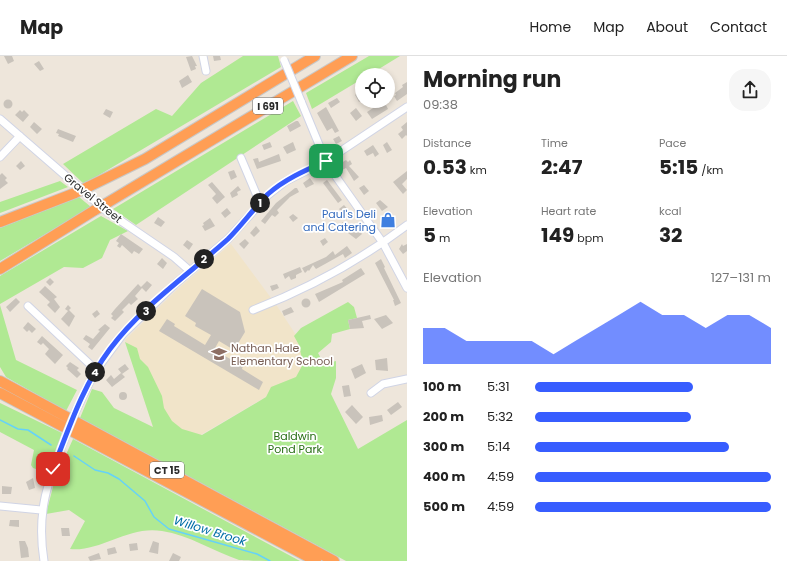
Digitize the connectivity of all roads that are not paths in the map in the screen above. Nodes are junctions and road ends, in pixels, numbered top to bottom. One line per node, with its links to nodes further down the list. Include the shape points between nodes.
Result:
1 (203, 56): 5 (street)
2 (316, 56): 13 (highway, I 691, bridge, via 140,162 88,187)
3 (352, 56): 16 (highway, I 691, bridge)
4 (284, 58): 11 (street, bridge)
5 (206, 71)
6 (407, 107): 11 (street)
7 (0, 119): 8 (street, Gravel Street)
8 (20, 136): 9 (street); 17 (street, Gravel Street, via 113,216 174,257)
9 (0, 157)
10 (241, 158): 12 (street)
11 (326, 161): 12 (street, via 286,181); 15 (street)
12 (260, 204): 17 (street, via 228,238)
13 (0, 222)
14 (407, 225): 15 (street)
15 (383, 243): 18 (street); 20 (street, via 329,277)
16 (0, 269)
17 (190, 271): 21 (street, via 127,329)
18 (407, 288)
19 (28, 306): 21 (street)
20 (253, 310)
21 (96, 370): 29 (street, bridge, via 66,435 48,482)
22 (407, 379): 25 (street, via 383,384)
23 (0, 381): 32 (highway, CT 15)
24 (0, 393): 27 (highway, CT 15)
25 (372, 393)
26 (0, 398): 27 (highway)
27 (24, 406): 31 (highway, CT 15)
28 (0, 506): 29 (street)
29 (41, 510): 30 (street, via 40,531)
30 (44, 561)
31 (316, 561)
32 (334, 561)

